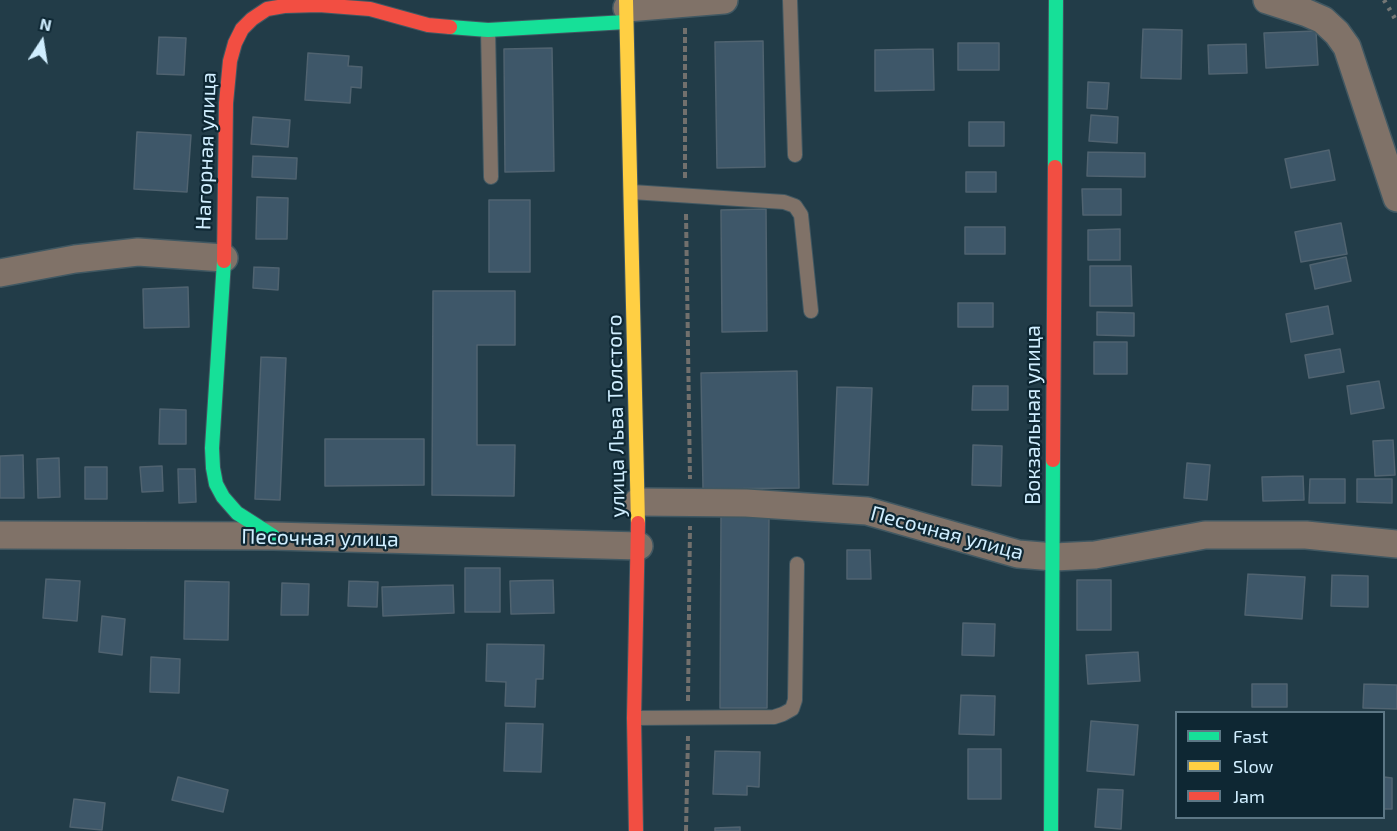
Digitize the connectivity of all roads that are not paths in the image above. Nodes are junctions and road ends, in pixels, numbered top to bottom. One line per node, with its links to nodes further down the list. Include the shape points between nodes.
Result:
1 (724, 0): 5 (street)
2 (790, 0): 7 (lane)
3 (1056, 0): 19 (street, Вокзальная улица)
4 (1267, 0): 10 (street, via 1323,20 1347,47)
5 (626, 10): 6 (street, Нагорная улица); 9 (street, улица Льва Толстого)
6 (488, 30): 8 (lane); 11 (street, Нагорная улица, via 429,25 370,9 319,5 267,9 252,19 242,29 230,61)
7 (795, 155)
8 (491, 177)
9 (632, 192): 13 (lane, via 784,202 795,206 801,215); 14 (street, улица Льва Толстого)
10 (1397, 198)
11 (224, 258): 12 (street, via 138,252); 16 (street, Нагорная улица, via 213,468 216,484 237,513)
12 (0, 273)
13 (811, 311)
14 (638, 502): 18 (street, улица Льва Толстого); 19 (street, Песочная улица, via 746,503 867,511 1018,554)
15 (0, 535): 16 (street, Песочная улица)
16 (273, 536): 18 (street, Песочная улица)
17 (1397, 544): 19 (street, Песочная улица, via 1305,535 1205,535 1095,555)
18 (639, 546): 21 (street, улица Льва Толстого)
19 (1054, 558): 23 (street, Вокзальная улица)
20 (797, 564): 21 (lane, via 792,709 774,717)
21 (634, 718): 22 (street, улица Льва Толстого)
22 (636, 831)
23 (1051, 831)

